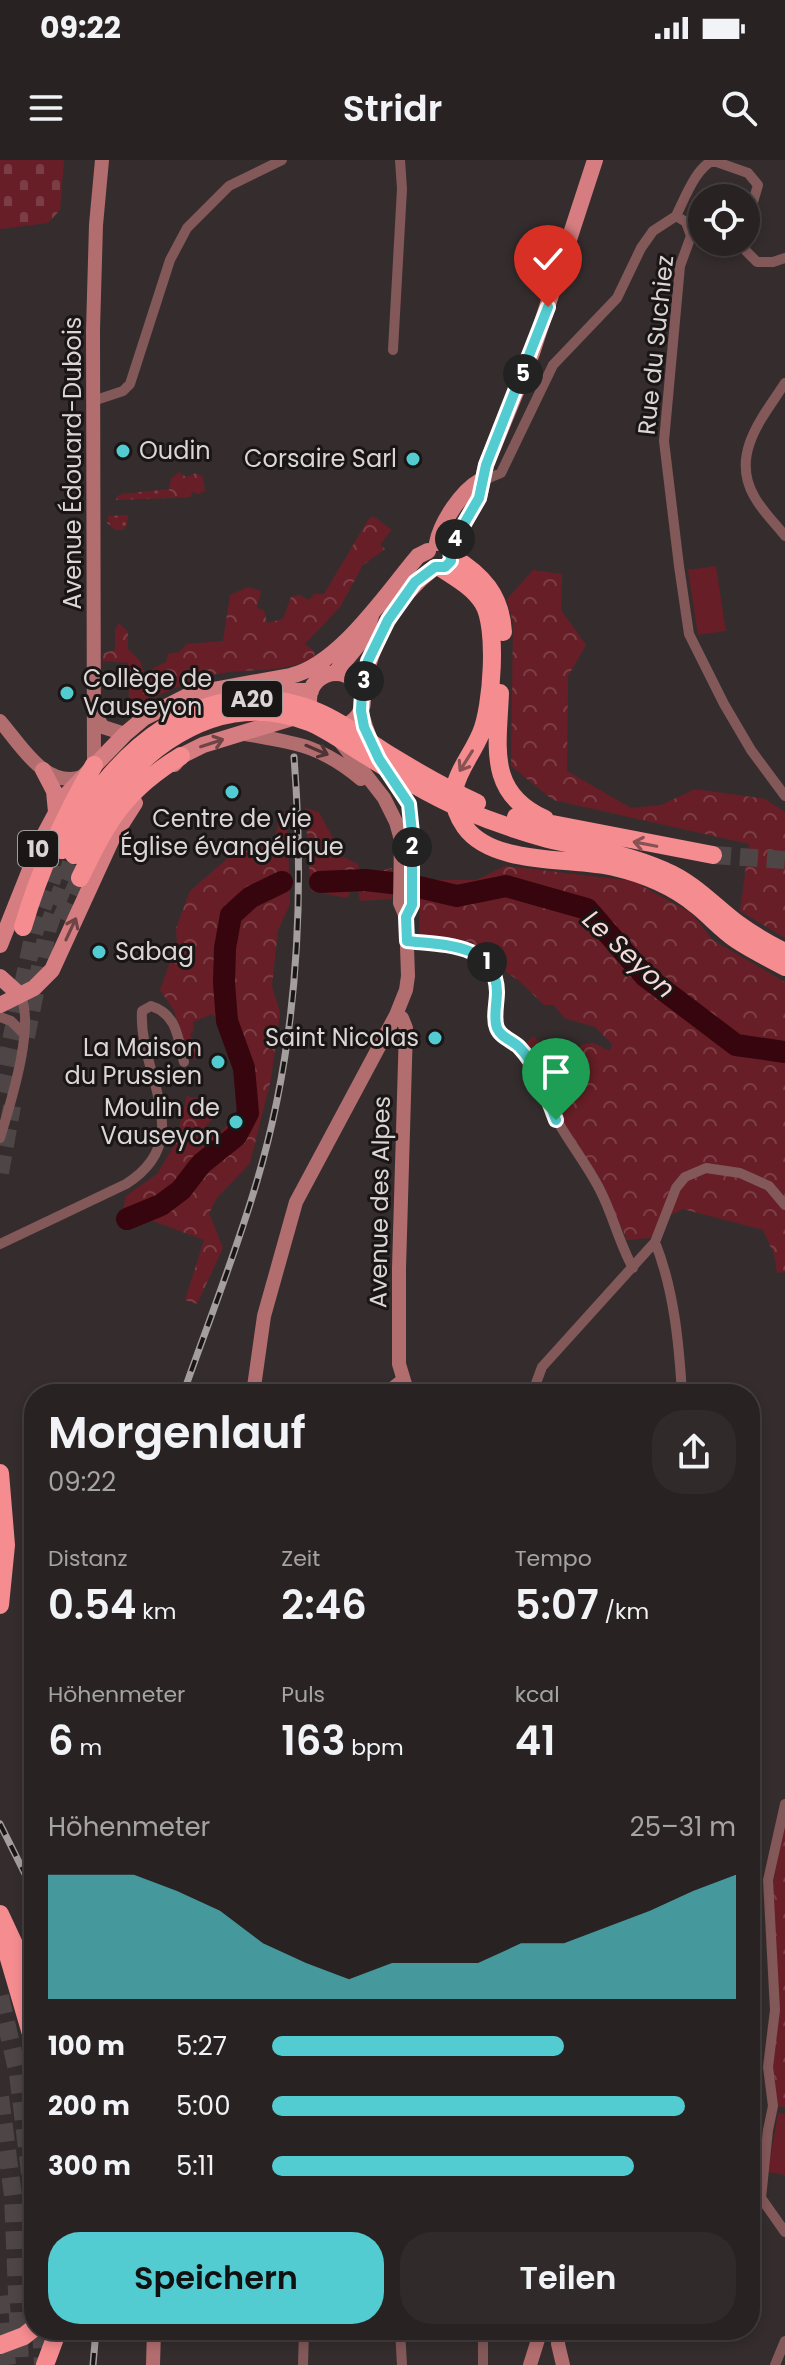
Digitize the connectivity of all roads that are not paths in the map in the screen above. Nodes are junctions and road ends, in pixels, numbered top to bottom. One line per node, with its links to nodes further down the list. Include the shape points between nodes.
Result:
1 (102, 160): 12 (main road, Avenue Édouard-Dubois)
2 (282, 160): 12 (street, via 229,186 187,228 170,260 130,384)
3 (400, 160): 10 (street)
4 (595, 160): 13 (main road, 10, via 536,342)
5 (714, 161): 6 (street, via 748,173); 7 (street, via 700,171)
6 (757, 184)
7 (676, 216): 13 (street, Rue du Suchiez, via 653,231 617,298 553,365 501,473); 32 (street, Rue du Suchiez, via 686,222 691,236 680,266 664,441 689,634 751,750)
8 (751, 256): 9 (street, via 757,262)
9 (785, 258)
10 (393, 350)
11 (785, 383): 14 (street, via 752,434 746,468 755,498)
12 (93, 401): 22 (main road, Avenue Édouard-Dubois)
13 (480, 481): 15 (main road, 10, via 479,498)
14 (785, 536)
15 (441, 556): 16 (main road, 10, via 418,556); 20 (main road, 10, via 415,582 380,634); 35 (highway, via 481,577 500,610 497,754 504,781 527,809); 44 (highway, one-way to 44, via 480,599 492,632 486,720 454,788 456,809 466,828 482,843 506,852 607,866 653,879 682,894 737,940)
16 (372, 610): 17 (main road, 10, via 363,639); 18 (main road, 10, via 319,666)
17 (335, 673): 19 (main road, via 323,676); 20 (main road, via 352,678)
18 (237, 685): 19 (main road, 10); 26 (main road, 10, via 170,703); 27 (main road, via 252,705)
19 (311, 691): 23 (main road)
20 (362, 692): 21 (main road)
21 (361, 711): 25 (main road, via 348,724); 38 (main road, via 379,759 409,804 412,833)
22 (93, 712): 26 (main road, via 103,727); 30 (main road, Avenue Édouard-Dubois)
23 (314, 715): 25 (main road); 27 (main road)
24 (0, 721): 29 (main road)
25 (330, 726): 31 (main road)
26 (125, 734): 30 (main road, 10)
27 (245, 734): 28 (main road, one-way to 27); 31 (main road, one-way to 31, via 313,748)
28 (181, 756): 39 (highway, via 123,802); 46 (main road, one-way to 28, via 52,970 126,815)
29 (43, 770): 30 (main road, via 66,780); 34 (main road, via 54,791)
30 (88, 771): 34 (main road, 10); 40 (highway, via 41,869)
31 (379, 790): 38 (main road, via 391,809)
32 (785, 796)
33 (479, 810): 35 (highway, A20); 36 (highway, A20, via 433,796 308,722 239,715 199,724 145,756); 43 (highway, A20, via 544,838 638,860 677,876 753,935)
34 (56, 812): 42 (main road, 10)
35 (578, 830): 37 (highway, A20, one-way to 35)
36 (68, 853)
37 (713, 855)
38 (406, 873): 41 (main road, via 412,905 406,917)
39 (80, 878)
40 (23, 927)
41 (407, 941): 48 (main road, via 406,990); 56 (street, via 466,948 486,961 497,990 499,1033 521,1049 541,1082 556,1120 601,1191)
42 (0, 945)
43 (785, 952)
44 (785, 967)
45 (0, 977): 46 (main road)
46 (20, 995): 47 (main road); 50 (street)
47 (0, 1005)
48 (396, 1015): 57 (main road, via 296,1202 264,1316); 58 (main road, Avenue des Alpes, via 405,1024 406,1038 399,1268 399,1364)
49 (0, 1017): 50 (street)
50 (24, 1034): 52 (street)
51 (184, 1062): 55 (street, via 171,1017 151,1006 142,1011 163,1130 147,1168)
52 (0, 1138)
53 (785, 1205): 54 (street, via 769,1186 740,1173 696,1170 676,1188)
54 (655, 1242): 56 (street); 60 (street, via 664,1265)
55 (0, 1244)
56 (633, 1268): 59 (street, via 542,1367)
57 (254, 1384)
58 (404, 1384)
59 (536, 1384)
60 (681, 1384)
61 (0, 1473): 62 (highway, via 6,1545)
62 (0, 1605)
63 (785, 1804): 68 (street, via 768,1880 775,2010 768,2067 773,2106 761,2198)
64 (0, 1914): 66 (highway)
65 (0, 1928): 67 (highway)
66 (24, 1966)
67 (24, 2010)
68 (785, 2232)
69 (24, 2336): 78 (highway)
70 (54, 2340): 79 (highway)
71 (154, 2340): 80 (main road)
72 (304, 2340): 81 (street)
73 (401, 2340): 82 (street)
74 (483, 2340): 83 (street)
75 (538, 2340): 84 (main road)
76 (558, 2340): 85 (main road)
77 (785, 2341): 86 (street)
78 (0, 2345)
79 (45, 2365)
80 (153, 2365)
81 (303, 2365)
82 (402, 2365)
83 (483, 2365)
84 (530, 2365)
85 (563, 2365)
86 (775, 2365)

